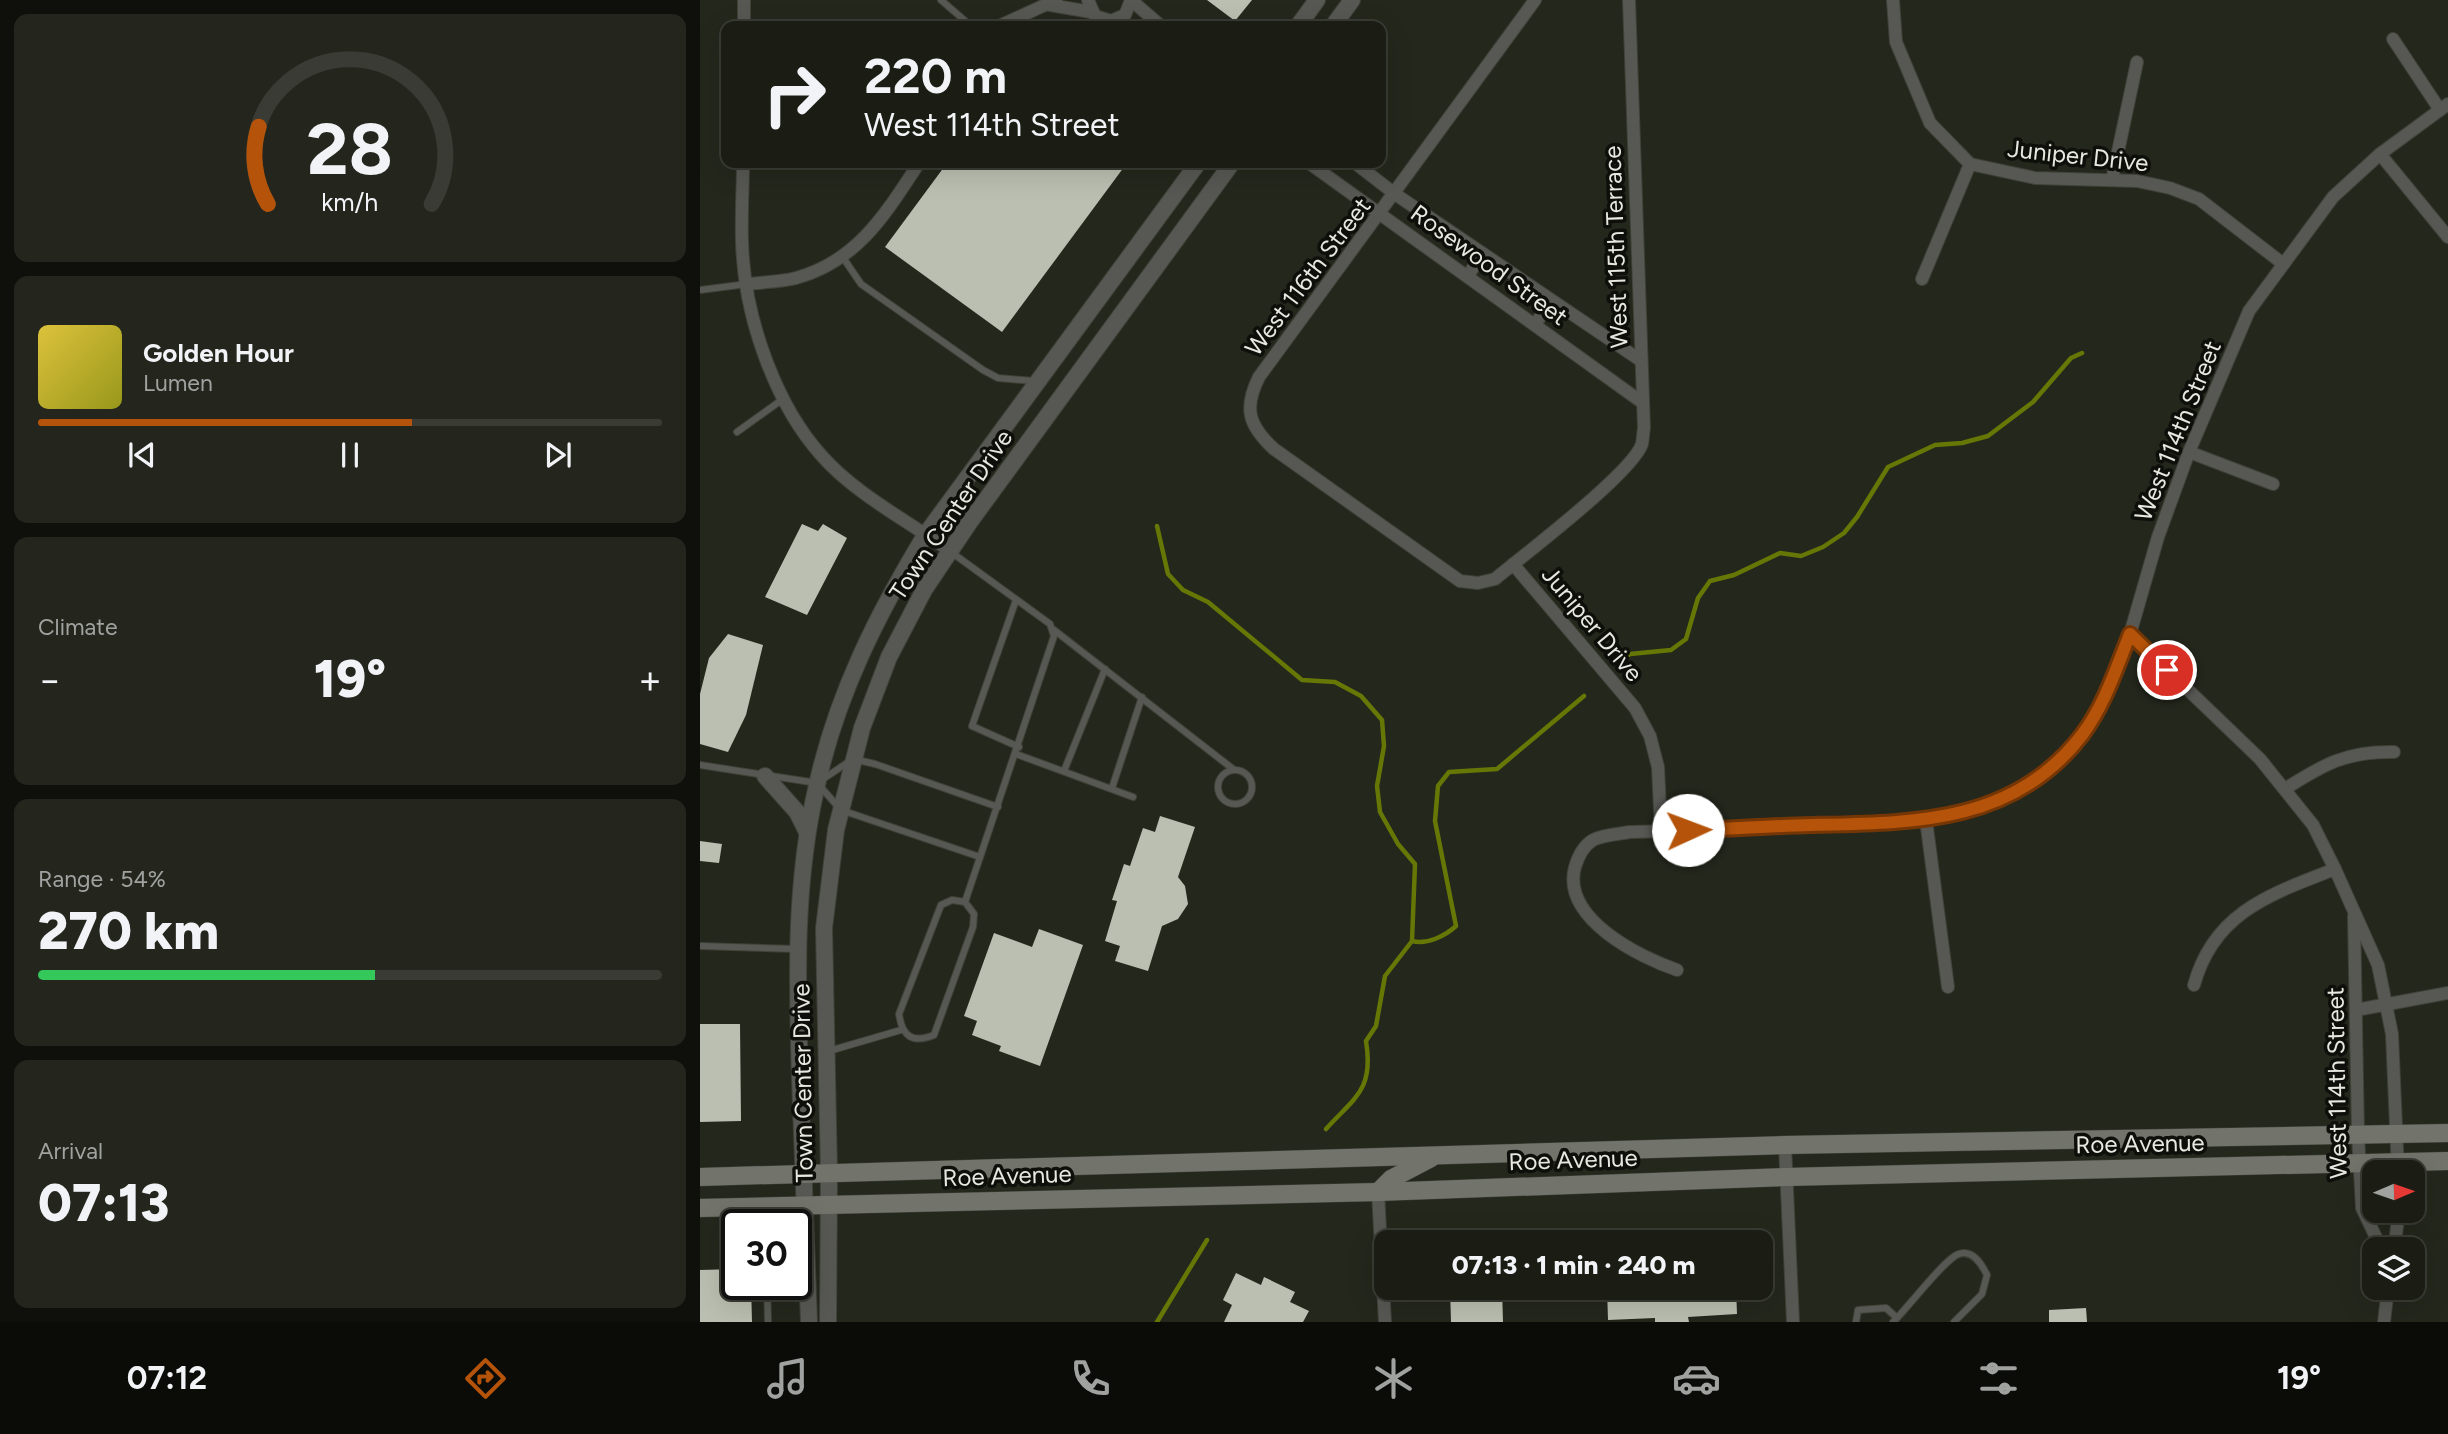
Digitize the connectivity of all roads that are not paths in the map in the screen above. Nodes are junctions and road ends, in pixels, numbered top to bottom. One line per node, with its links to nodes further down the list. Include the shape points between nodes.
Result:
1 (744, 0): 12 (street)
2 (942, 0): 13 (lane)
3 (1131, 0): 11 (street, via 1125,15); 15 (street)
4 (1317, 0): 16 (street)
5 (1352, 0): 17 (street)
6 (1535, 0): 30 (street, West 116th Street)
7 (1629, 0): 42 (street, West 115th Terrace)
8 (1893, 0): 22 (street, via 1896,42 1930,123)
9 (1053, 2): 10 (street); 14 (street)
10 (1089, 6): 11 (street, via 1105,21)
11 (1116, 20)
12 (744, 21)
13 (965, 21)
14 (1025, 21)
15 (1155, 21)
16 (1302, 21)
17 (1337, 21)
18 (2393, 39): 20 (street)
19 (2137, 62): 29 (street)
20 (2444, 107): 21 (street, West 114th Street)
21 (2380, 154): 32 (street); 35 (street, West 114th Street, via 2333,197)
22 (1970, 164): 29 (street, Juniper Drive, via 2035,178); 37 (street, Juniper Drive)
23 (743, 168): 38 (street, via 743,260)
24 (916, 168): 34 (street, via 865,241)
25 (1194, 168): 43 (street, Town Center Drive)
26 (1228, 168): 51 (street, Town Center Drive)
27 (1316, 168): 31 (street, Rosewood Street)
28 (1361, 168): 30 (street, Rosewood Street)
29 (2112, 180): 35 (street, Juniper Drive, via 2170,188 2199,199)
30 (1395, 194): 31 (street, West 116th Street); 33 (street, Rosewood Street)
31 (1381, 213): 36 (street, Rosewood Street); 46 (street, West 116th Street, via 1259,377 1250,395)
32 (2448, 237)
33 (1482, 253): 36 (street); 40 (street, Rosewood Street)
34 (842, 256): 38 (street, via 796,278); 43 (lane, via 861,284 983,370 998,378)
35 (2282, 262): 48 (street, West 114th Street, via 2249,312)
36 (1468, 276): 41 (street, Rosewood Street)
37 (1922, 279)
38 (748, 284): 39 (lane); 44 (street, via 760,343)
39 (700, 290)
40 (1552, 301): 41 (street); 42 (street, Rosewood Street)
41 (1535, 324): 45 (street, Rosewood Street)
42 (1640, 360): 45 (street, West 115th Terrace)
43 (1037, 381): 50 (street, Town Center Drive)
44 (783, 399): 47 (lane); 50 (street, via 821,456)
45 (1643, 403): 52 (street, West 115th Terrace, via 1642,445 1610,481)
46 (1250, 413): 52 (street, Juniper Drive, via 1256,433 1274,449 1460,581 1496,579)
47 (737, 432)
48 (2189, 452): 49 (street); 55 (street, West 114th Street)
49 (2273, 484)
50 (926, 534): 51 (street); 65 (street, Town Center Drive, via 888,595 857,661)
51 (950, 551): 53 (lane); 60 (street, Town Center Drive, via 889,657)
52 (1513, 564): 72 (street, Juniper Drive, via 1635,708 1650,736 1658,767)
53 (1016, 600): 54 (lane); 58 (lane, via 972,726)
54 (1054, 630): 56 (lane); 58 (lane)
55 (2130, 634): 67 (street, West 114th Street, via 2238,736); 71 (street, via 2098,710 2042,775 1995,802)
56 (1105, 669): 57 (lane); 63 (lane)
57 (1142, 697): 62 (lane); 66 (lane)
58 (1018, 750): 63 (lane); 69 (lane)
59 (2395, 752): 67 (street, via 2332,760)
60 (853, 759): 65 (lane); 69 (lane); 70 (street, Town Center Drive)
61 (700, 765): 64 (lane)
62 (1233, 769): 62 (lane, via 1223,774 1217,789 1222,799 1238,804 1248,798 1252,787 1248,776)
63 (1064, 771): 66 (lane)
64 (765, 776): 65 (lane); 73 (street, via 797,812)
65 (817, 783): 70 (lane); 73 (street, Town Center Drive)
66 (1112, 789): 68 (lane)
67 (2285, 789): 75 (street, West 114th Street, via 2313,825)
68 (1133, 797)
69 (998, 807): 74 (lane)
70 (841, 810): 74 (lane); 87 (street, Town Center Drive, via 824,928)
71 (1926, 820): 72 (street); 82 (street)
72 (1661, 831): 80 (street, via 1593,840 1579,855 1573,875 1582,908 1618,943)
73 (807, 832): 79 (street, Town Center Drive)
74 (980, 858): 76 (lane)
75 (2335, 869): 77 (street, West 114th Street); 81 (street, via 2273,894 2226,925 2212,942)
76 (965, 902): 86 (lane, via 941,905 899,1014); 86 (lane, via 974,914 973,927 934,1035 922,1040 908,1038)
77 (2354, 912): 84 (street, West 114th Street, via 2378,965); 85 (street, West 114th Street)
78 (700, 946): 79 (lane)
79 (796, 949): 99 (street, Town Center Drive)
80 (1677, 970)
81 (2194, 985)
82 (1948, 987)
83 (2448, 993): 84 (street)
84 (2385, 1005): 85 (street); 89 (street, West 114th Street, via 2392,1034)
85 (2356, 1010): 90 (street, West 114th Street)
86 (901, 1030): 87 (lane)
87 (825, 1052): 98 (street, Town Center Drive)
88 (2448, 1133): 89 (main road, Roe Avenue)
89 (2397, 1134): 90 (main road, Roe Avenue); 93 (street, West 114th Street)
90 (2358, 1135): 91 (main road, Roe Avenue); 95 (street, West 114th Street)
91 (1785, 1145): 92 (main road, Roe Avenue); 101 (street)
92 (1437, 1155): 98 (main road, Roe Avenue); 102 (main road, via 1391,1179)
93 (2398, 1160)
94 (2448, 1161): 97 (main road, Roe Avenue)
95 (2359, 1163): 96 (main road, Roe Avenue); 101 (main road, Roe Avenue); 106 (street, West 114th Street, via 2362,1208)
96 (2362, 1163)
97 (2426, 1164)
98 (829, 1172): 99 (main road, Roe Avenue); 103 (street, Town Center Drive)
99 (803, 1173): 100 (main road, Roe Avenue); 104 (street, Town Center Drive)
100 (700, 1177)
101 (1786, 1177): 102 (main road, Roe Avenue); 114 (street)
102 (1378, 1192): 103 (main road, Roe Avenue); 113 (street)
103 (827, 1205): 104 (main road, Roe Avenue); 112 (street, Town Center Drive)
104 (804, 1206): 105 (main road, Roe Avenue); 111 (street, Town Center Drive)
105 (700, 1208)
106 (2376, 1237)
107 (767, 1300): 110 (lane)
108 (2387, 1300): 117 (street)
109 (1895, 1320): 115 (lane, via 1886,1308 1858,1310); 116 (lane, via 1956,1254 1966,1253 1977,1258 1987,1275 1982,1294)
110 (768, 1322)
111 (808, 1322)
112 (828, 1322)
113 (1385, 1322)
114 (1793, 1322)
115 (1856, 1322)
116 (1954, 1322)
117 (2384, 1322)

